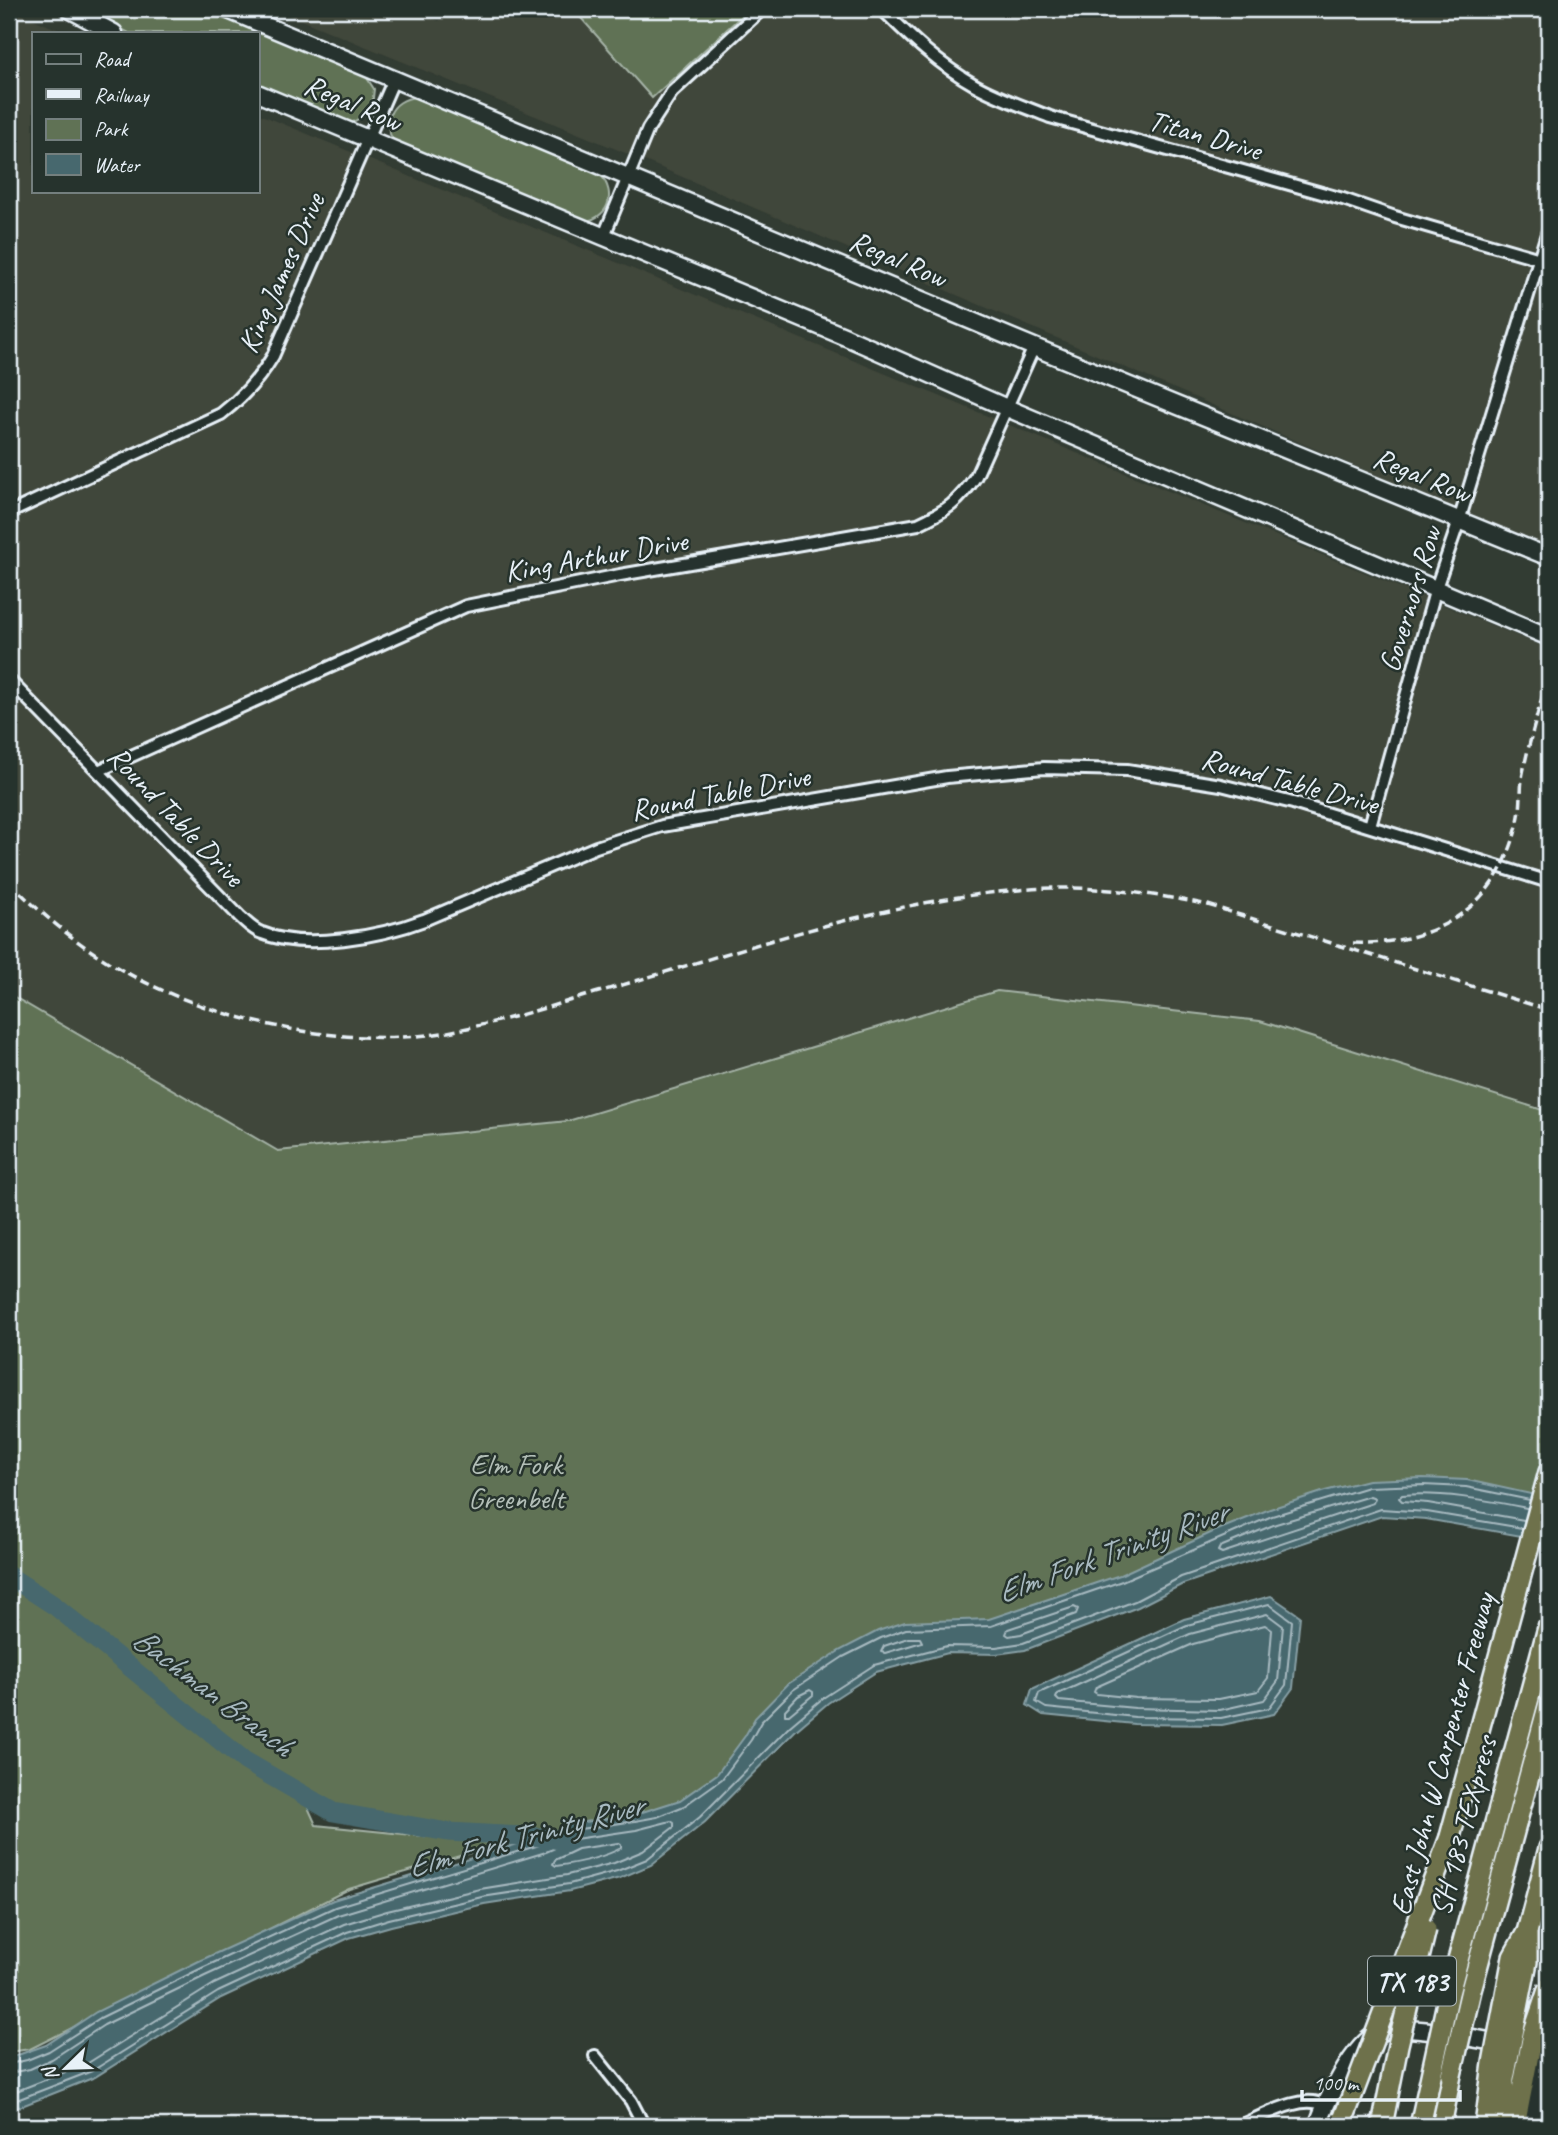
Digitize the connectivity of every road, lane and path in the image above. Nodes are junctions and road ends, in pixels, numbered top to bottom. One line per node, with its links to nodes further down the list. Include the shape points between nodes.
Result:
1 (69, 9): 5 (main road)
2 (226, 9): 6 (main road, Regal Row)
3 (762, 9): 9 (street, via 672,92 648,129)
4 (882, 9): 12 (street, Titan Drive, via 940,62 976,86 1050,117)
5 (112, 32)
6 (394, 79): 8 (street, King James Drive); 9 (main road, Regal Row)
7 (259, 94): 8 (main road, Regal Row)
8 (367, 139): 11 (main road, Regal Row); 15 (street, King James Drive, via 273,356 242,397 221,414)
9 (628, 175): 11 (street); 13 (main road, Regal Row)
10 (1549, 227): 12 (street, Governors Row)
11 (603, 238): 14 (main road, Regal Row)
12 (1540, 259): 16 (street, Governors Row)
13 (1034, 347): 14 (street, King Arthur Drive); 16 (main road, Regal Row)
14 (1007, 408): 18 (main road, Regal Row); 21 (street, King Arthur Drive, via 963,496 944,512 918,524 466,606)
15 (9, 513)
16 (1460, 521): 17 (main road, Regal Row); 18 (street, Governors Row)
17 (1549, 557)
18 (1436, 588): 19 (main road, Regal Row); 22 (street, Governors Row)
19 (1549, 637)
20 (9, 680): 21 (street, Round Table Drive)
21 (97, 771): 22 (street, Round Table Drive, via 248,924 275,937 317,940 353,938 410,925 596,847 662,826 971,774 1071,767 1128,770 1221,785)
22 (1370, 826): 23 (street, Round Table Drive)
23 (1549, 882)
24 (1548, 1476): 27 (highway, East John W Carpenter Freeway / TX 183)
25 (1549, 1624): 40 (highway, SH 183 TEXpress, bridge, via 1449,1993)
26 (1549, 1703): 41 (highway, SH 183 TEXpress, bridge, via 1471,1990)
27 (1450, 1837): 38 (highway, bridge); 39 (highway, East John W Carpenter Freeway / TX 183, bridge, via 1413,1978)
28 (1549, 1848): 29 (highway)
29 (1527, 1932): 42 (highway, bridge, via 1513,1957); 43 (highway, bridge, via 1527,1962 1504,2079)
30 (1549, 1986): 44 (highway, bridge, via 1533,2034)
31 (1549, 2002): 45 (main road, bridge)
32 (595, 2056): 35 (street, via 631,2101)
33 (1549, 2076): 34 (main road, via 1535,2059 1509,2045 1391,2029 1363,2043)
34 (1325, 2106): 36 (street, via 1300,2101); 37 (main road)
35 (644, 2126)
36 (1238, 2126)
37 (1317, 2126)
38 (1342, 2126)
39 (1382, 2126)
40 (1420, 2126)
41 (1441, 2126)
42 (1485, 2126)
43 (1501, 2126)
44 (1515, 2126)
45 (1531, 2126)

